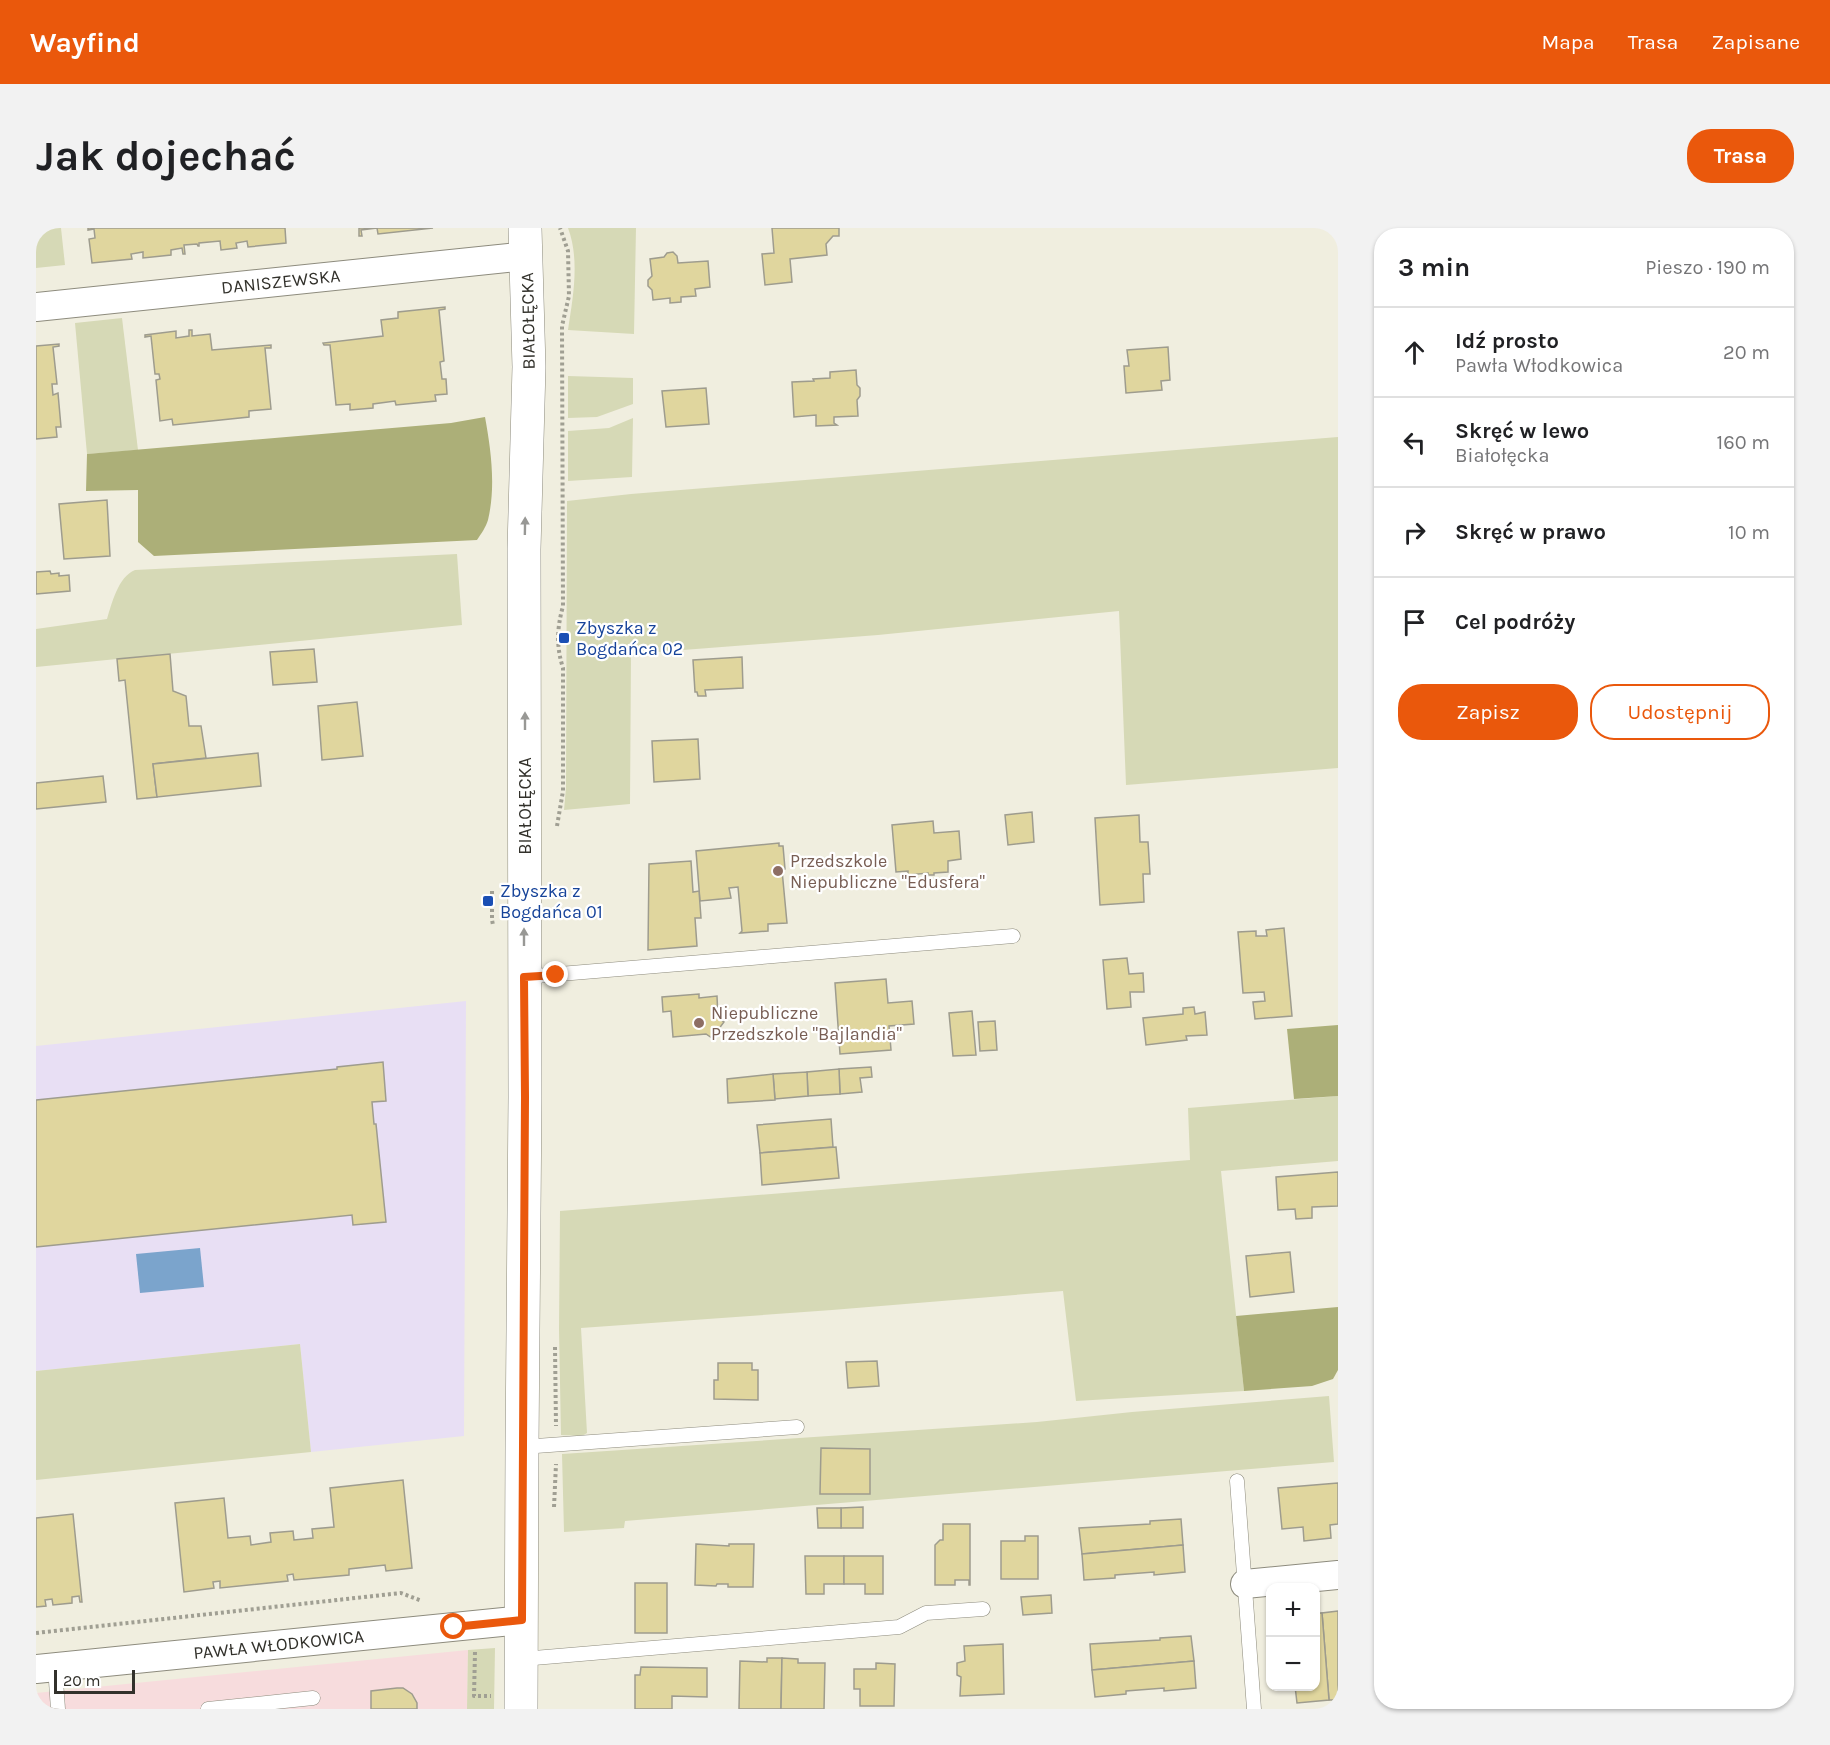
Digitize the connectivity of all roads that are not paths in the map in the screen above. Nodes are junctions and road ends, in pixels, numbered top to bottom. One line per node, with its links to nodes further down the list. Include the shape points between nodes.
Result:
1 (526, 242): 2 (street, DANISZEWSKA); 4 (street, BIAŁOŁĘCKA, one-way to 1, via 524,549 529,367)
2 (36, 307)
3 (1013, 936): 4 (lane)
4 (524, 977): 6 (street, BIAŁOŁĘCKA)
5 (797, 1427): 6 (lane)
6 (522, 1448): 11 (street, BIAŁOŁĘCKA)
7 (1237, 1480): 9 (lane)
8 (1338, 1575): 9 (street)
9 (1245, 1584): 18 (lane)
10 (983, 1609): 12 (lane, via 926,1613 899,1628)
11 (522, 1620): 12 (street, BIAŁOŁĘCKA); 13 (street, PAWŁA WŁODKOWICA)
12 (522, 1659): 17 (street, BIAŁOŁĘCKA)
13 (45, 1668): 15 (lane)
14 (313, 1698): 16 (lane)
15 (58, 1709)
16 (208, 1709)
17 (521, 1709)
18 (1254, 1709)

